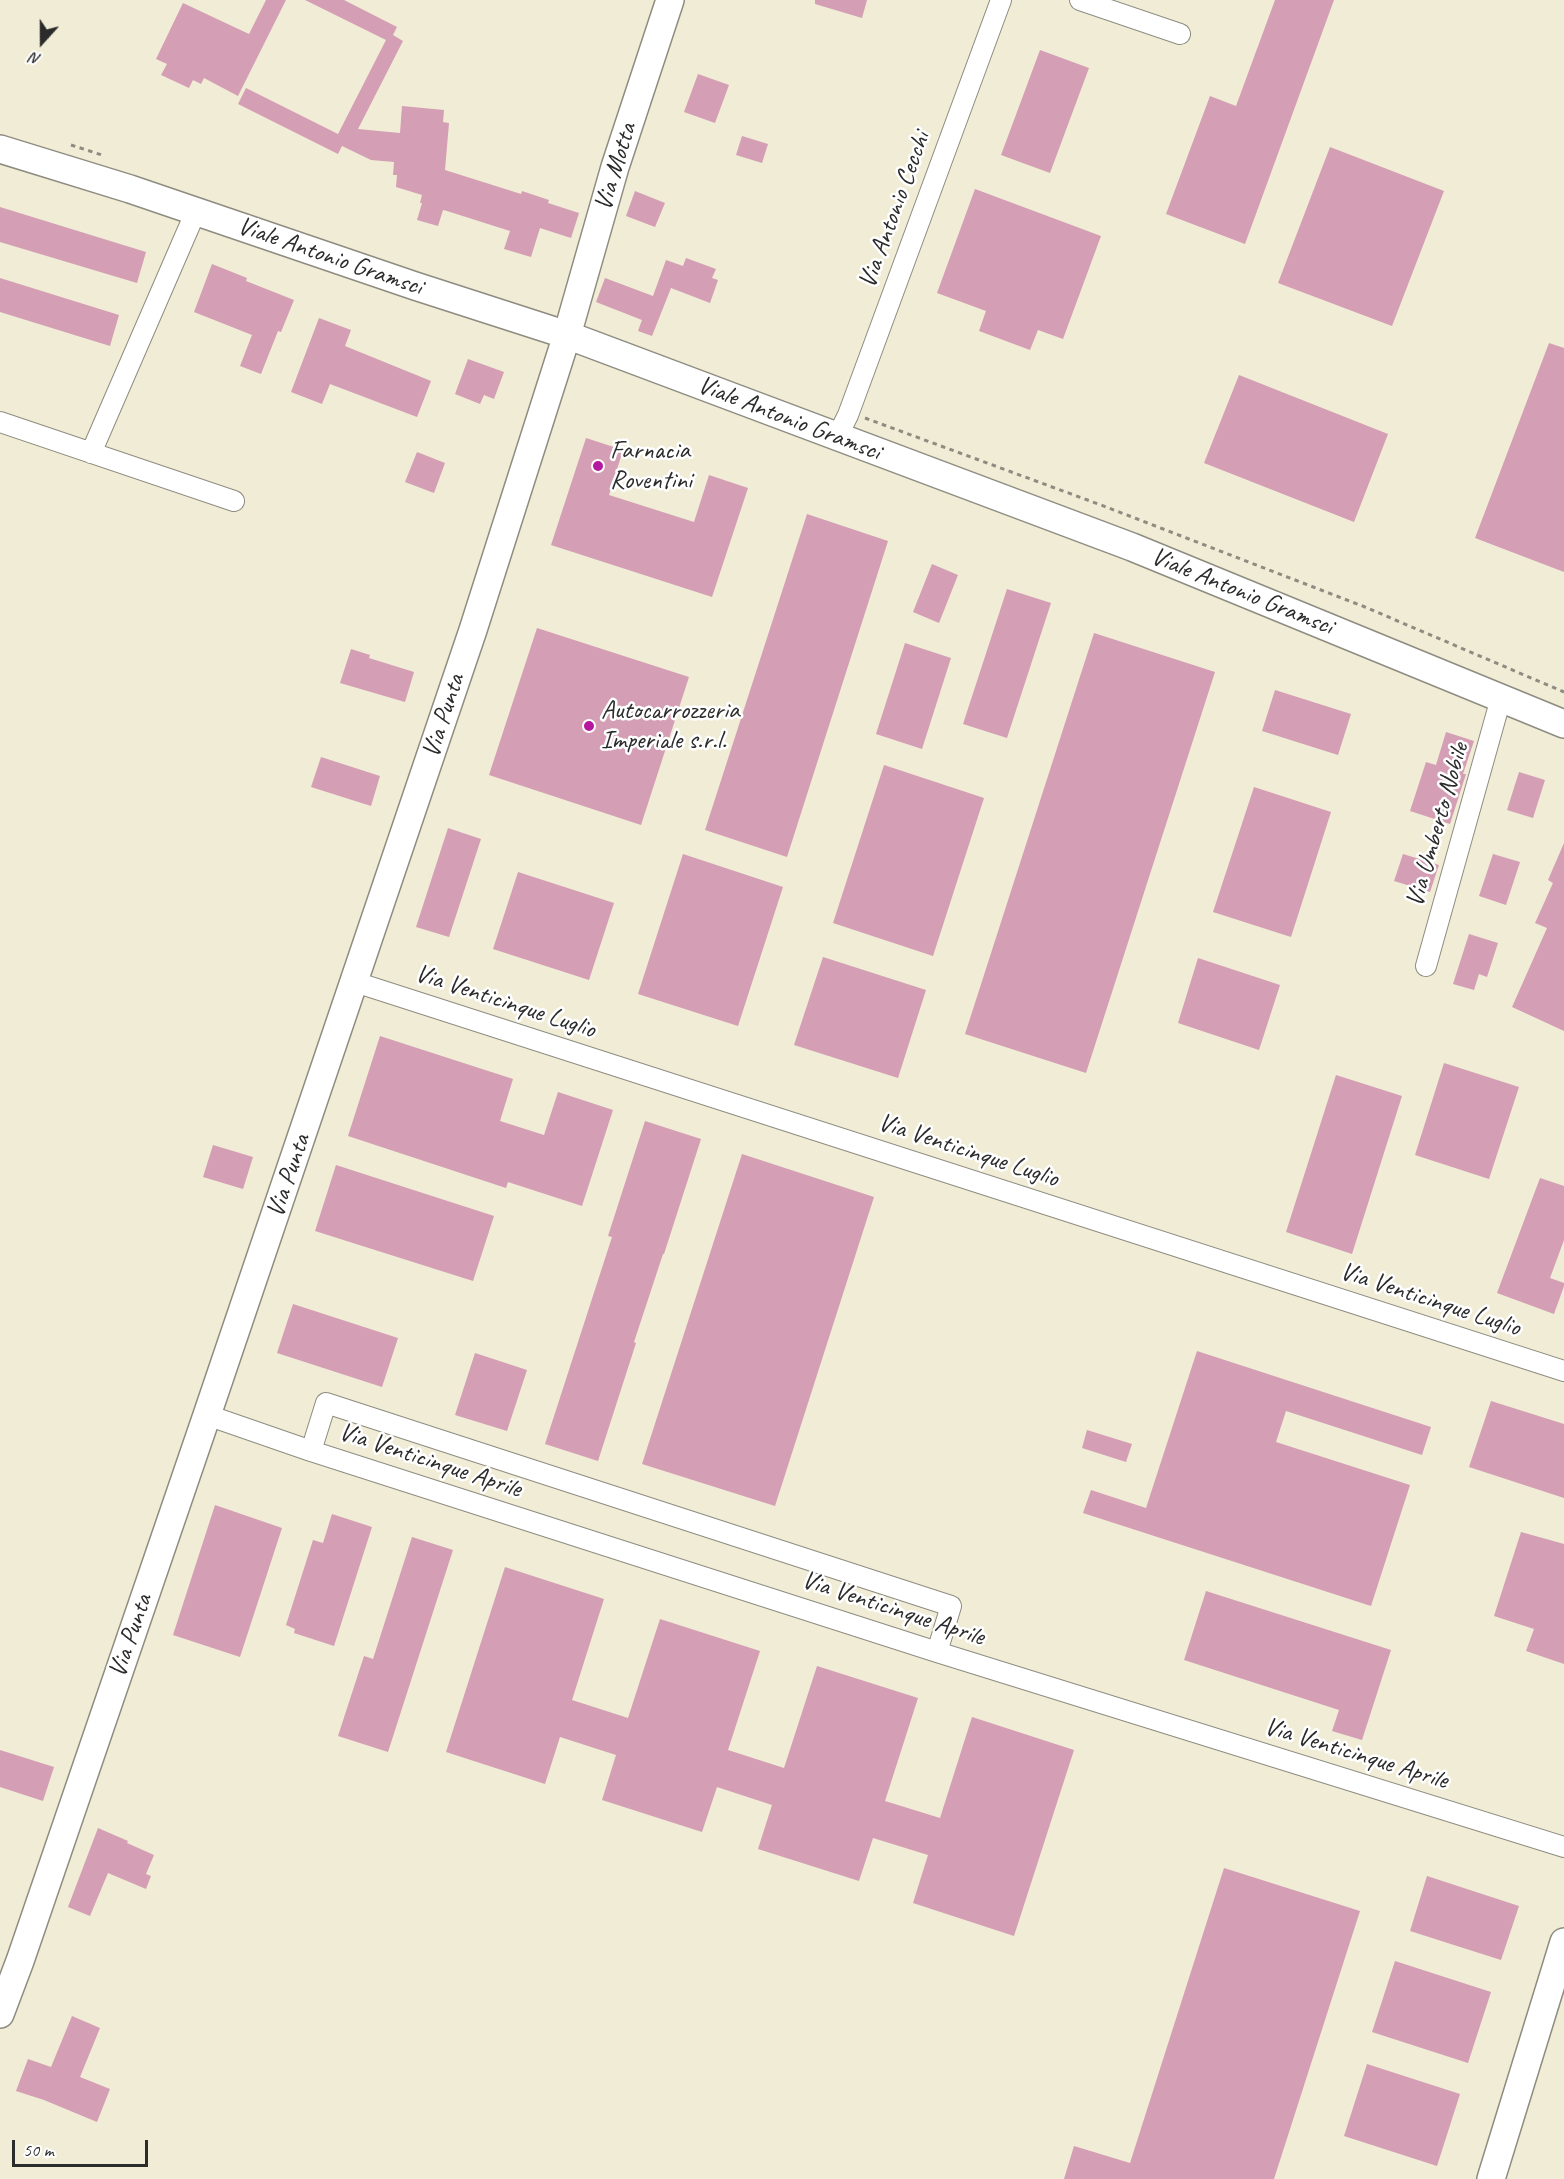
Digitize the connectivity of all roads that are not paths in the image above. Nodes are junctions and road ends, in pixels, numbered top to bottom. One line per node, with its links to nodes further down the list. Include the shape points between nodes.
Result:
1 (670, 0): 7 (street, Via Motta, via 615,167)
2 (1001, 0): 9 (street, Via Antonio Cecchi)
3 (1080, 0): 4 (street)
4 (1180, 34)
5 (0, 149): 6 (street, Viale Antonio Gramsci)
6 (196, 211): 7 (street, Viale Antonio Gramsci); 10 (street)
7 (567, 336): 9 (street, Viale Antonio Gramsci); 15 (street, Via Punta)
8 (0, 422): 10 (street)
9 (837, 437): 12 (street, Viale Antonio Gramsci, via 1132,547)
10 (91, 453): 11 (street)
11 (234, 501)
12 (1501, 698): 13 (street, Viale Antonio Gramsci); 14 (street, Via Umberto Nobile)
13 (1564, 724)
14 (1426, 966)
15 (355, 982): 16 (street, Via Venticinque Luglio); 17 (street, Via Punta)
16 (1564, 1371)
17 (207, 1415): 18 (street, Via Venticinque Aprile); 22 (street, Via Punta)
18 (311, 1451): 19 (street, Via Venticinque Aprile); 19 (street, via 326,1403 951,1606)
19 (937, 1652): 20 (street, Via Venticinque Aprile)
20 (1564, 1847)
21 (1564, 1942): 23 (street)
22 (0, 2014)
23 (1491, 2179)

